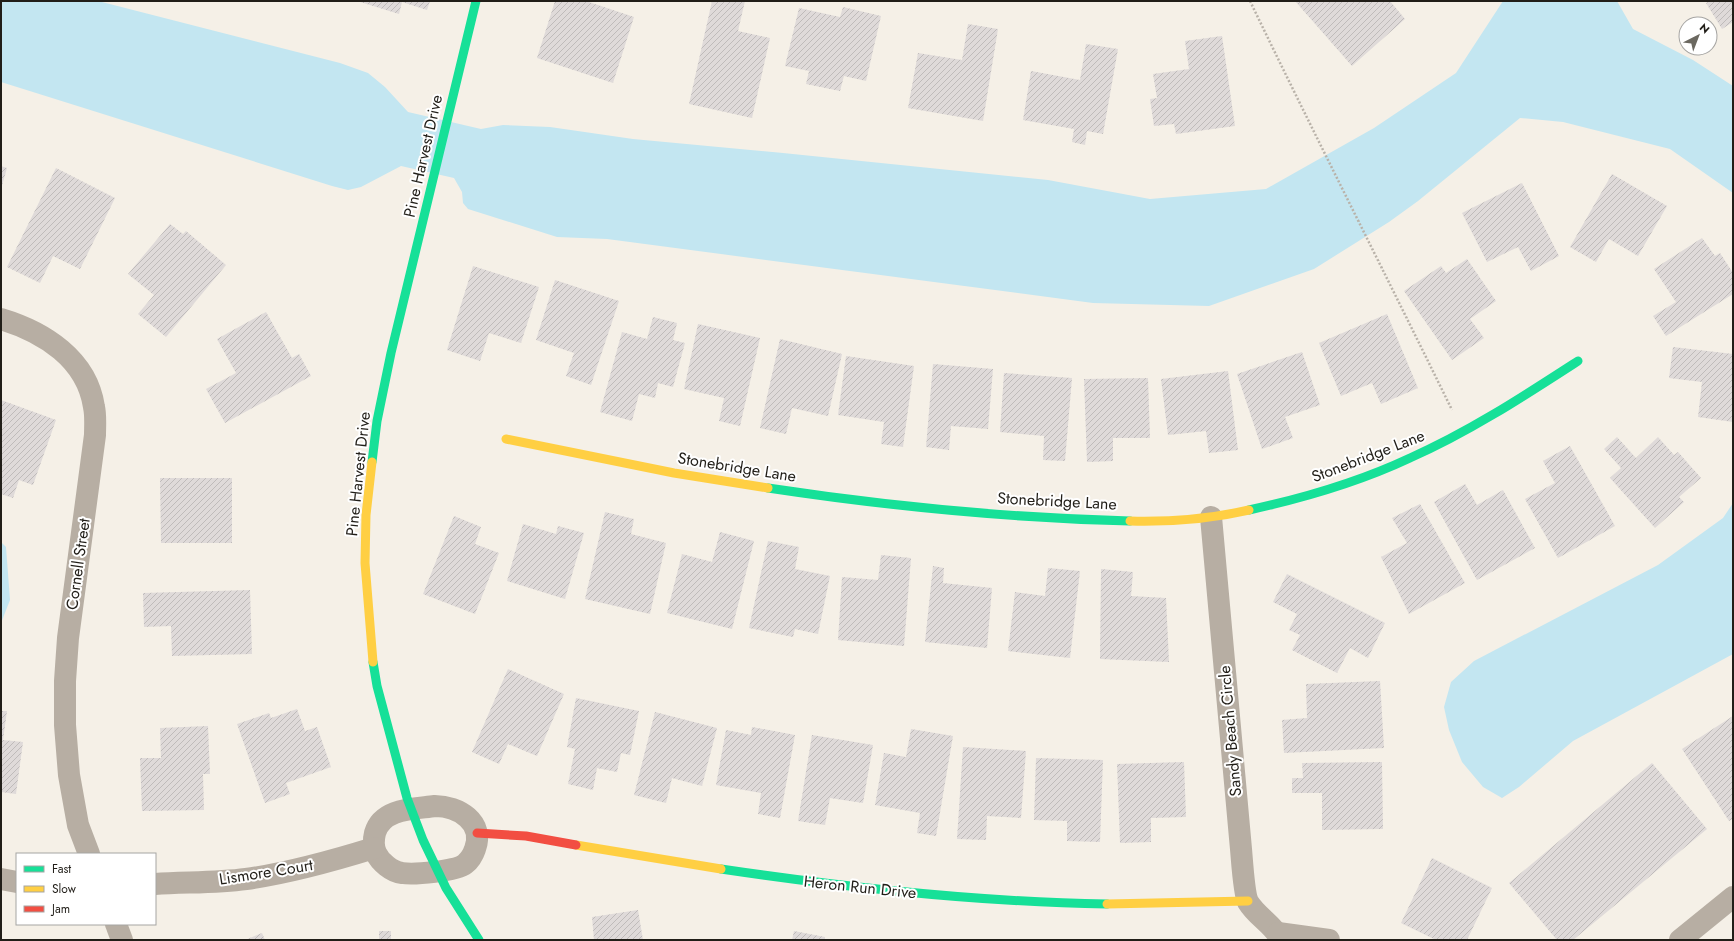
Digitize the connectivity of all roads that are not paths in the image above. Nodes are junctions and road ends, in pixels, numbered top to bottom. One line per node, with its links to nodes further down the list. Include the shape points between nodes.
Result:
1 (476, 1): 6 (street, Pine Harvest Drive, via 391,353 377,421 366,515 365,563 377,686)
2 (1, 319): 9 (street, Cornell Street, via 30,330 53,343 72,360 86,379 94,407 95,435 68,638 65,681 69,776 78,825)
3 (1578, 361): 5 (street, Stonebridge Lane, via 1463,432 1395,465 1353,482 1305,496)
4 (506, 439): 5 (street, Stonebridge Lane, via 697,477 863,501 951,510 1110,520)
5 (1211, 517): 15 (street, Sandy Beach Circle)
6 (412, 809): 7 (street, via 435,806 452,808 473,823); 8 (street, via 394,813 380,822 373,840); 10 (street, Pine Harvest Drive)
7 (477, 833): 10 (street, via 478,842 466,863 458,869); 15 (street, Heron Run Drive, via 516,834 674,863 817,883 907,892 1084,903)
8 (374, 848): 10 (street, via 378,858 385,865 402,873); 13 (street, Lismore Court, via 328,862 252,878)
9 (89, 853)
10 (438, 871): 20 (street, Pine Harvest Drive)
11 (1, 879): 12 (street)
12 (16, 882)
13 (156, 884)
14 (1733, 897): 18 (street)
15 (1248, 901): 17 (street, Sandy Beach Circle)
16 (116, 925): 19 (street)
17 (1279, 937): 21 (street, Sandy Beach Circle)
18 (1689, 937)
19 (122, 940)
20 (479, 940)
21 (1329, 940)

